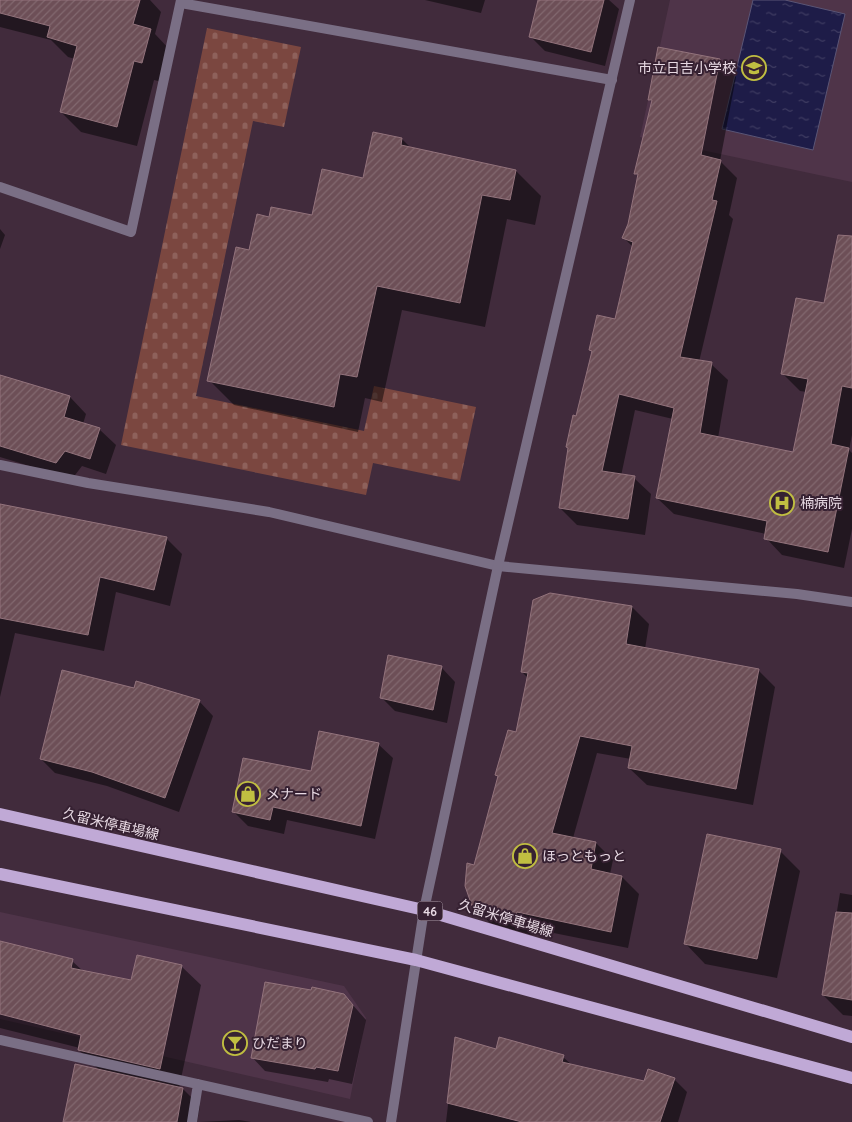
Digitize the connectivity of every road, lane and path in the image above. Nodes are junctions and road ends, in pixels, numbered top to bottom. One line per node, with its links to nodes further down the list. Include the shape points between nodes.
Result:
1 (630, 0): 3 (street)
2 (181, 1): 3 (street); 4 (street, via 131,232)
3 (612, 80): 6 (street)
4 (0, 188)
5 (0, 465): 6 (street, via 88,483 269,512)
6 (498, 566): 7 (street); 10 (street)
7 (852, 602)
8 (0, 814): 10 (main road, 久留米停車場線 / 46)
9 (0, 874): 11 (main road)
10 (424, 910): 11 (street); 12 (main road, 久留米停車場線 / 46)
11 (416, 960): 14 (main road); 18 (street)
12 (852, 1037)
13 (0, 1040): 15 (street)
14 (852, 1078)
15 (198, 1084): 16 (street); 17 (street)
16 (192, 1122)
17 (368, 1122)
18 (390, 1122)

